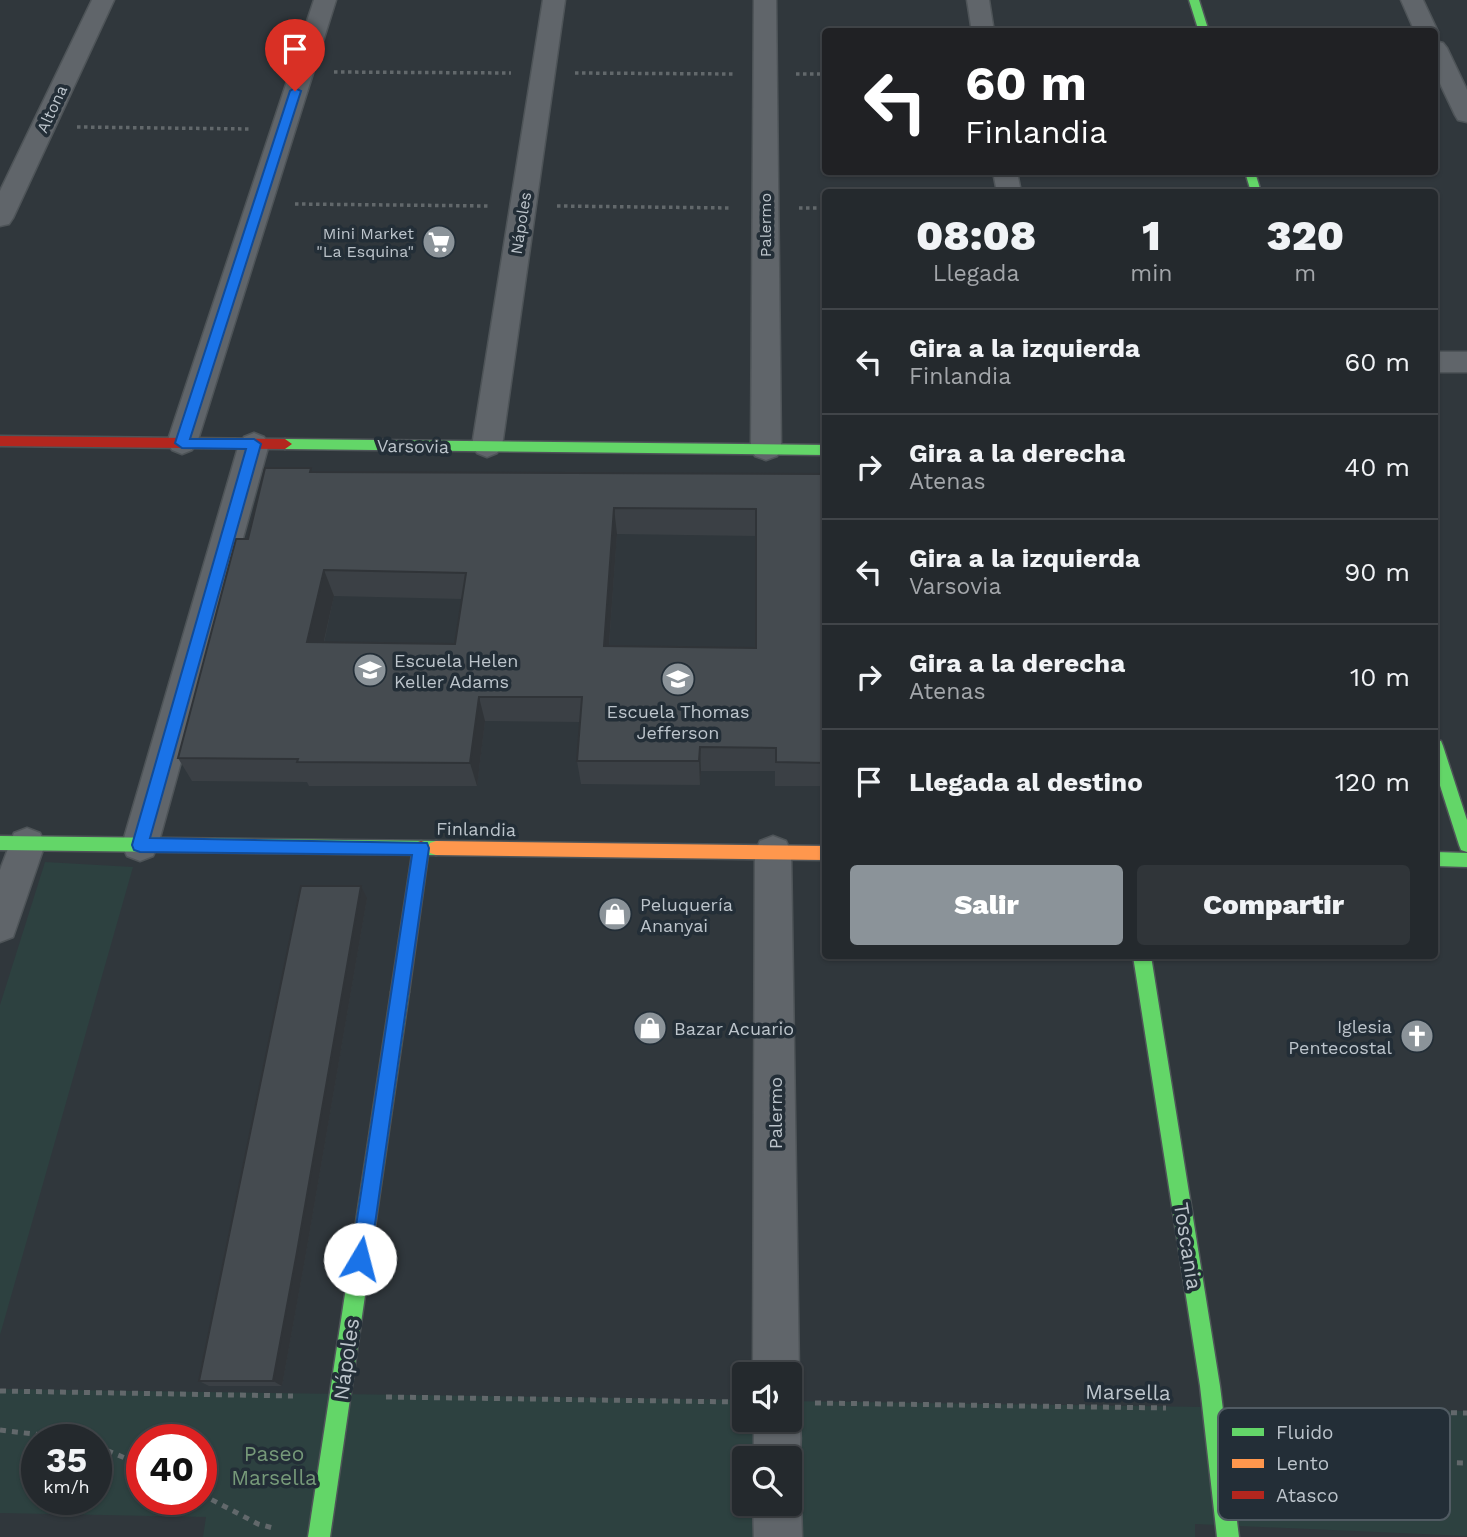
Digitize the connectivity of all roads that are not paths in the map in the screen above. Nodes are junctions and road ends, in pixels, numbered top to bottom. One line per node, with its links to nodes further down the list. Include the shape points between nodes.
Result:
1 (103, 0): 13 (street, Altona)
2 (324, 0): 17 (street)
3 (554, 0): 19 (street, Nápoles)
4 (765, 0): 20 (street, Palermo)
5 (978, 0): 8 (street)
6 (1194, 0): 9 (street)
7 (1412, 0): 10 (street)
8 (982, 28)
9 (1203, 28)
10 (1425, 28)
11 (1438, 54): 12 (street)
12 (1467, 115)
13 (0, 219)
14 (1438, 362): 15 (street)
15 (1467, 362)
16 (0, 442): 17 (street, Varsovia)
17 (182, 443): 18 (street, Varsovia)
18 (254, 444): 19 (street, Varsovia); 24 (street)
19 (487, 446): 20 (street, Varsovia)
20 (766, 449): 21 (street, Varsovia)
21 (822, 450)
22 (1438, 755): 25 (street)
23 (13, 844): 24 (street, Finlandia); 31 (street)
24 (140, 845): 26 (street, Finlandia)
25 (1467, 845)
26 (421, 848): 27 (street, Finlandia); 36 (street, Nápoles)
27 (773, 852): 28 (street, Finlandia); 33 (street, Palermo)
28 (822, 853)
29 (1438, 859): 30 (street)
30 (1467, 860)
31 (0, 925)
32 (1142, 959): 34 (street, Toscania)
33 (776, 1362)
34 (1218, 1452)
35 (777, 1516): 37 (street)
36 (319, 1537)
37 (778, 1537)

